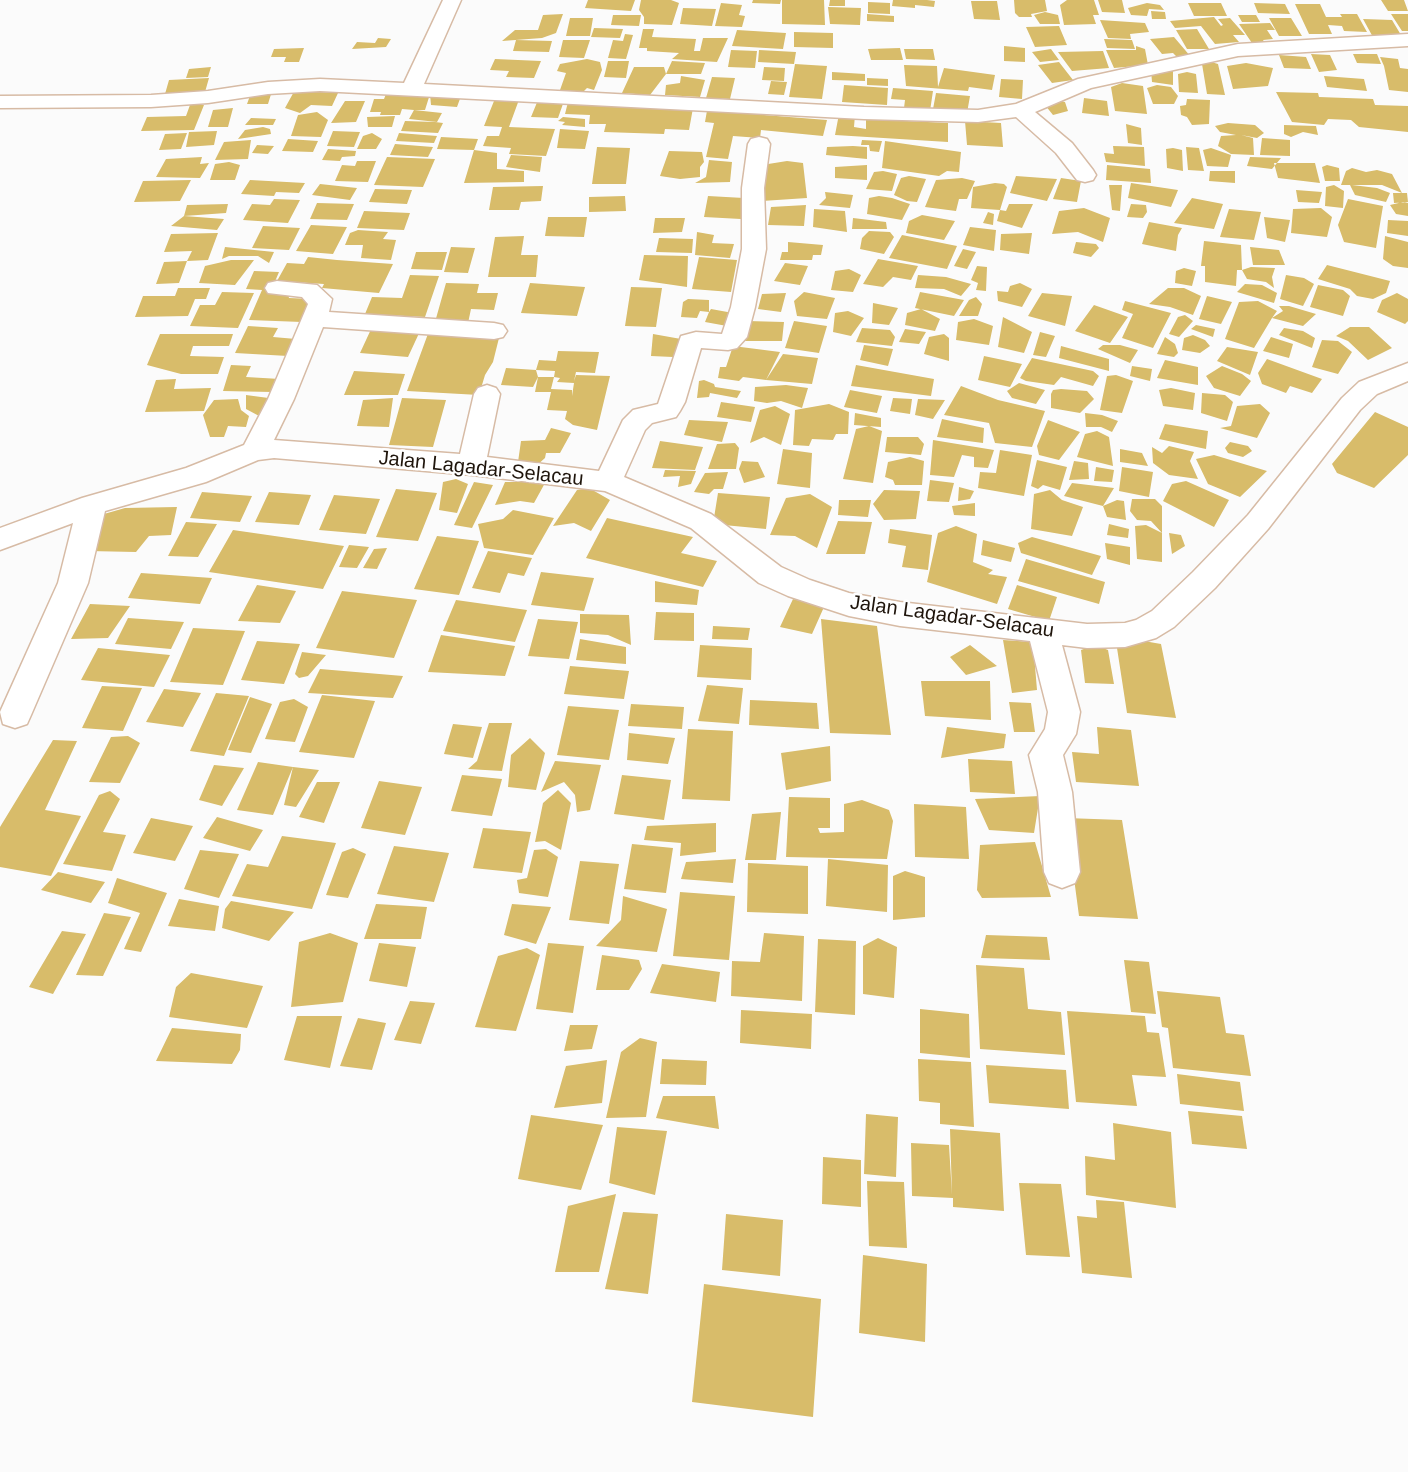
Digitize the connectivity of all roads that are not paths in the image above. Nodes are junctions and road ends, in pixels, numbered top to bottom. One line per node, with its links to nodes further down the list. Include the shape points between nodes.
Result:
1 (452, 0): 3 (street)
2 (1408, 40): 5 (street, via 1238,50 1191,58 1085,82)
3 (411, 90): 4 (street, via 309,86 151,100); 5 (street, via 615,89 864,113 978,116)
4 (0, 102)
5 (1021, 110): 7 (street, via 1064,148)
6 (759, 144): 15 (street, via 753,188 753,249 734,337 728,342 690,342 667,411 643,416 633,426)
7 (1084, 175)
8 (277, 288): 9 (street, via 308,290 320,298)
9 (314, 319): 10 (street); 13 (street, via 281,399)
10 (494, 331)
11 (1408, 371): 18 (street, Jalan Lagadar-Selacau, via 1368,388 1351,404 1258,522 1163,619 1145,630 1125,635 1087,636)
12 (487, 394): 14 (street)
13 (254, 451): 14 (street, Jalan Lagadar-Selacau, via 274,449); 16 (street, Jalan Lagadar-Selacau, via 196,475)
14 (472, 465): 15 (street, Jalan Lagadar-Selacau)
15 (608, 482): 18 (street, Jalan Lagadar-Selacau, via 701,521 770,575 799,588 849,604 900,614)
16 (92, 505): 17 (street, Jalan Lagadar-Selacau); 19 (street, via 73,583)
17 (3, 538)
18 (1043, 630): 20 (street, via 1064,712 1060,734 1046,755 1055,792)
19 (15, 715)
20 (1062, 872)

